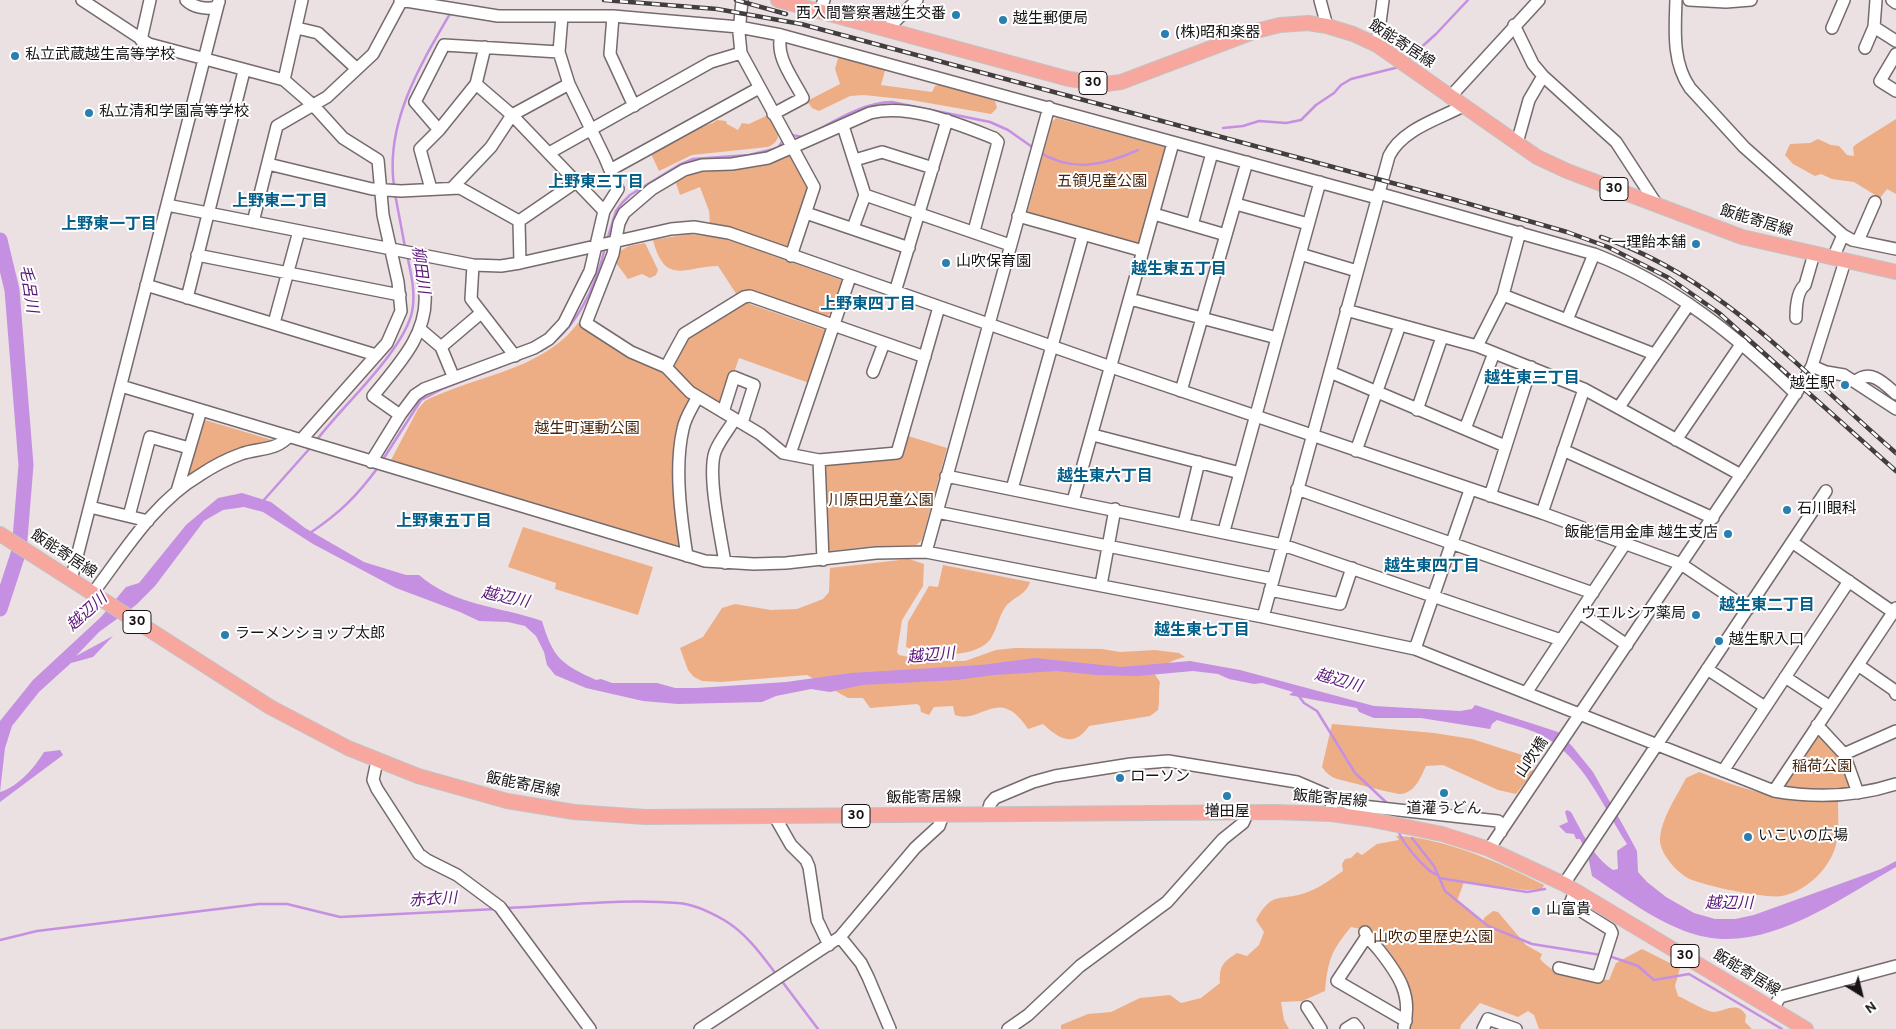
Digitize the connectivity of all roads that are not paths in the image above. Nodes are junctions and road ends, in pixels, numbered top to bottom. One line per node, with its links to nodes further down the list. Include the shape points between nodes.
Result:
1 (82, 0): 32 (street)
2 (150, 0): 32 (street)
3 (186, 0): 21 (street)
4 (302, 0): 28 (street)
5 (401, 0): 22 (street, via 498,16); 41 (street, via 373,54)
6 (742, 0): 26 (street)
7 (778, 0): 20 (main road, 飯能寄居線 / 30)
8 (917, 0): 30 (street)
9 (1320, 0): 25 (street)
10 (1383, 0): 34 (street)
11 (1539, 0): 24 (street)
12 (1676, 0): 95 (street, via 1674,32 1678,62 1690,88 1744,146)
13 (1689, 0): 14 (street)
14 (1751, 0)
15 (1844, 0): 29 (street)
16 (1876, 0): 27 (street)
17 (1892, 0): 19 (street)
18 (219, 1): 21 (street)
19 (1896, 3)
20 (821, 6): 30 (main road, 飯能寄居線 / 30)
21 (210, 15): 40 (street)
22 (562, 16): 23 (street); 37 (street)
23 (613, 16): 26 (street); 51 (street, via 610,54)
24 (1514, 25): 43 (street, via 1533,64); 49 (street)
25 (1327, 26): 30 (main road, 飯能寄居線 / 30, via 1308,23 1271,26 1136,77 1106,84 1069,79); 34 (main road, 飯能寄居線 / 30)
26 (740, 27): 31 (street); 38 (street)
27 (1874, 27): 33 (street); 36 (street)
28 (297, 28): 41 (street, via 318,33); 44 (street)
29 (1832, 28)
30 (886, 30)
31 (780, 34): 53 (street); 54 (street, via 780,54 803,98)
32 (141, 40): 40 (street)
33 (1896, 41)
34 (1377, 45): 49 (main road, 飯能寄居線 / 30)
35 (484, 47): 37 (street); 45 (street); 58 (street, via 444,45 415,102)
36 (1865, 48)
37 (559, 52): 46 (street)
38 (741, 53): 47 (street); 51 (street, via 711,62)
39 (1896, 54): 48 (street, via 1880,80)
40 (203, 59): 42 (street); 79 (street)
41 (357, 69): 50 (street)
42 (244, 70): 44 (street); 82 (street)
43 (1543, 76): 61 (street, via 1528,100); 80 (street, via 1616,142)
44 (284, 80): 50 (street)
45 (476, 84): 55 (street); 58 (street)
46 (569, 84): 55 (street); 59 (street)
47 (759, 88): 54 (street); 69 (street)
48 (1896, 92)
49 (1450, 97): 52 (main road, 飯能寄居線 / 30)
50 (314, 106): 67 (street, via 276,126); 73 (street, via 343,138 378,160)
51 (634, 106): 59 (street)
52 (1463, 106): 61 (main road, 飯能寄居線 / 30); 76 (street, via 1399,140 1389,156)
53 (1048, 107): 60 (street); 86 (street)
54 (773, 114): 62 (street)
55 (512, 115): 64 (street); 72 (street, via 491,147)
56 (947, 120): 57 (street, via 885,109); 68 (street); 93 (street, via 998,142)
57 (844, 126): 62 (street); 65 (street)
58 (439, 130): 74 (street, via 420,149)
59 (592, 130): 64 (street); 69 (street)
60 (1173, 143): 63 (street); 85 (street)
61 (1517, 143): 80 (main road, 飯能寄居線 / 30, via 1567,171)
62 (791, 146): 83 (street, via 814,188); 99 (street, via 768,158 732,164 702,164 684,170 630,205)
63 (1212, 153): 66 (street); 90 (street)
64 (549, 154): 70 (street)
65 (855, 160): 68 (street, via 882,152); 75 (street)
66 (1247, 162): 71 (street); 78 (street)
67 (268, 164): 73 (street); 88 (street)
68 (932, 168): 84 (street)
69 (610, 170): 81 (street, via 618,189)
70 (576, 182): 81 (street); 87 (street)
71 (1320, 182): 76 (street); 89 (street)
72 (453, 187): 74 (street); 87 (street)
73 (381, 189): 74 (street, via 401,192); 102 (street)
74 (431, 189)
75 (865, 194): 84 (street); 91 (street)
76 (1378, 195): 94 (street); 115 (street)
77 (1875, 202): 98 (street)
78 (1236, 204): 89 (street); 97 (street)
79 (167, 205): 82 (street); 118 (street)
80 (1657, 205): 108 (main road, 飯能寄居線 / 30, via 1742,237)
81 (604, 211): 99 (street)
82 (208, 213): 88 (street); 109 (street)
83 (806, 213): 91 (street); 110 (street)
84 (919, 214): 93 (street); 101 (street)
85 (1154, 214): 90 (street); 104 (street)
86 (1018, 216): 96 (street); 100 (street)
87 (519, 221): 112 (street)
88 (253, 222): 92 (street)
89 (1308, 224): 106 (street)
90 (1192, 225): 97 (street)
91 (854, 228): 101 (street)
92 (299, 231): 102 (street); 116 (street)
93 (974, 231): 100 (street)
94 (1520, 232): 107 (street); 121 (street)
95 (1843, 234): 98 (street); 111 (street, 山吹橋)
96 (1083, 235): 104 (street); 141 (street)
97 (1226, 235): 128 (street)
98 (1858, 241): 103 (street)
99 (605, 245): 110 (street, via 671,229 694,227 729,233); 112 (street); 146 (street, via 564,323 549,339); 148 (street, via 613,254 586,322 631,352)
100 (1010, 245): 132 (street)
101 (909, 248): 119 (street)
102 (394, 249): 105 (street); 120 (street)
103 (1896, 249)
104 (1143, 252): 123 (street)
105 (417, 254): 113 (street); 135 (street, via 426,296)
106 (1300, 254): 115 (street); 137 (street)
107 (1594, 254): 124 (street, via 1615,262); 130 (street)
108 (1814, 254): 111 (main road, 飯能寄居線 / 30); 129 (street)
109 (197, 255): 116 (street); 122 (street)
110 (791, 256): 117 (street)
111 (1839, 260): 114 (main road, 飯能寄居線 / 30); 149 (street, 山吹橋)
112 (520, 263): 113 (street)
113 (473, 265): 127 (street, via 471,299)
114 (1895, 268)
115 (1357, 270): 126 (street)
116 (289, 272): 120 (street); 131 (street)
117 (850, 277): 119 (street); 134 (street)
118 (146, 285): 122 (street); 156 (street)
119 (895, 292): 125 (street)
120 (400, 295): 145 (street, via 401,311 397,324)
121 (1503, 295): 130 (street); 142 (street)
122 (187, 298): 131 (street)
123 (1130, 298): 128 (street); 150 (street)
124 (1688, 304): 139 (street); 144 (street)
125 (939, 307): 132 (street); 147 (street)
126 (1346, 310): 133 (street); 153 (street)
127 (481, 313): 140 (street); 146 (street)
128 (1203, 318): 137 (street); 158 (street)
129 (1796, 318)
130 (1567, 320): 144 (street)
131 (274, 323): 145 (street)
132 (988, 324): 141 (street); 187 (street)
133 (1400, 325): 136 (street); 159 (street)
134 (834, 326): 138 (street); 148 (street, via 750,296 744,297 684,334); 181 (street)
135 (420, 329): 140 (street); 168 (street, via 408,353 373,396)
136 (1442, 337): 142 (street); 166 (street)
137 (1276, 338): 169 (street)
138 (884, 343): 147 (street); 152 (street)
139 (1742, 343): 160 (street); 176 (street)
140 (440, 346): 154 (street)
141 (1053, 346): 150 (street); 189 (street)
142 (1477, 346): 143 (street)
143 (1494, 353): 151 (street); 171 (street)
144 (1654, 354): 163 (street)
145 (376, 355): 175 (street)
146 (515, 356): 154 (street)
147 (925, 357): 182 (street, via 897,453)
148 (666, 366): 162 (street)
149 (1812, 366): 155 (street, via 1844,375); 160 (street, 山吹橋)
150 (1111, 367): 158 (street); 172 (street)
151 (1532, 367): 157 (street); 177 (street)
152 (873, 372)
153 (1330, 372): 159 (street); 173 (street)
154 (453, 376): 168 (street, via 415,395)
155 (1854, 382): 161 (street, via 1863,377 1878,378); 164 (street)
156 (121, 386): 165 (street); 195 (street)
157 (1584, 389): 163 (street); 179 (street)
158 (1181, 391): 169 (street)
159 (1376, 393): 166 (street); 180 (street)
160 (1796, 394): 186 (street, 山吹橋)
161 (1896, 394)
162 (698, 398): 167 (street); 211 (street, via 683,429 681,452 681,515)
163 (1619, 407): 176 (street)
164 (1896, 409)
165 (200, 410): 174 (street); 178 (street)
166 (1417, 410): 171 (street)
167 (723, 412): 170 (street); 170 (street, via 734,377 754,385)
168 (400, 415): 183 (street)
169 (1255, 416): 173 (street); 185 (street)
170 (738, 421): 181 (street); 213 (street, via 716,452 713,463)
171 (1465, 430): 177 (street)
172 (1093, 435): 184 (street); 194 (street)
173 (1313, 435): 180 (street); 188 (street)
174 (289, 436): 175 (street); 191 (street, via 278,446 238,455 198,475)
175 (303, 440): 183 (street)
176 (1676, 440): 186 (street)
177 (1505, 446): 193 (street)
178 (189, 448): 191 (street); 199 (street, via 150,437)
179 (1563, 450): 198 (street); 200 (street)
180 (1356, 451): 190 (street)
181 (790, 454): 182 (street)
182 (819, 460): 212 (street)
183 (373, 462): 211 (street)
184 (1199, 462): 185 (street); 202 (street)
185 (1240, 473): 203 (street)
186 (1741, 475): 200 (street, 山吹橋)
187 (946, 476): 189 (street); 197 (street)
188 (1297, 488): 206 (street); 207 (street)
189 (1012, 489): 194 (street)
190 (1470, 490): 193 (street); 207 (street)
191 (177, 491): 201 (street)
192 (1826, 491): 205 (street)
193 (1490, 496): 198 (street)
194 (1073, 501): 196 (street)
195 (90, 506): 199 (street); 216 (street)
196 (1115, 509): 202 (street); 209 (street)
197 (936, 512): 209 (street); 210 (street)
198 (1542, 514): 208 (street)
199 (129, 516): 201 (street)
200 (1712, 518): 214 (street, 山吹橋)
201 (148, 521): 221 (street)
202 (1184, 523): 203 (street)
203 (1224, 531): 206 (street)
204 (2, 535): 216 (main road, 飯能寄居線 / 30)
205 (1792, 542): 217 (street); 223 (street)
206 (1282, 544): 215 (street); 218 (street)
207 (1452, 544): 220 (street); 222 (street)
208 (1626, 544): 214 (street); 220 (street)
209 (1108, 546): 218 (street); 219 (street)
210 (926, 552): 212 (street, via 876,553); 219 (street)
211 (687, 556): 213 (street)
212 (823, 560): 213 (street)
213 (725, 563)
214 (1681, 564): 223 (street); 228 (street, 山吹橋)
215 (1352, 568): 218 (street, via 1340,604); 222 (street)
216 (71, 580): 221 (main road, 飯能寄居線 / 30)
217 (1849, 581): 224 (street); 232 (street)
218 (1271, 584): 226 (street)
219 (1101, 585): 226 (street)
220 (1593, 593): 225 (street)
221 (96, 596): 242 (main road, 飯能寄居線 / 30, via 292,720)
222 (1434, 597): 227 (street); 229 (street)
223 (1748, 609): 231 (street)
224 (1894, 610): 230 (street)
225 (1580, 614): 227 (street); 228 (street)
226 (1263, 617): 229 (street)
227 (1560, 640): 234 (street)
228 (1627, 644): 237 (street, 山吹橋)
229 (1415, 649): 234 (street)
230 (1858, 665): 233 (street); 235 (street)
231 (1707, 669): 236 (street); 240 (street)
232 (1785, 677): 235 (street); 236 (street)
233 (1895, 691)
234 (1526, 693): 237 (street)
235 (1830, 706): 238 (street)
236 (1765, 707): 243 (street)
237 (1580, 715): 240 (street); 253 (street, 山吹橋)
238 (1817, 725): 241 (street); 245 (street)
239 (1896, 731): 241 (street)
240 (1656, 746): 243 (street); 255 (street, via 1576,864)
241 (1844, 754): 246 (street)
242 (377, 761): 252 (main road, 飯能寄居線 / 30, via 461,789 554,809 645,818); 264 (street, via 373,780 377,789 419,854 458,875 500,907)
243 (1723, 771): 245 (street)
244 (1896, 784): 246 (street)
245 (1774, 790): 246 (street, via 1799,796)
246 (1858, 793)
247 (1332, 798): 249 (street, via 1297,782 1168,761 1055,776 1013,788 995,798); 250 (street); 253 (street, via 1353,805 1403,812 1427,811 1498,821)
248 (1248, 812): 249 (main road, 飯能寄居線 / 30); 250 (main road, 飯能寄居線 / 30); 267 (street, via 1243,824 1224,839 1167,902 1080,966 1028,1015)
249 (987, 814): 251 (main road, 飯能寄居線 / 30)
250 (1331, 814): 254 (main road, 飯能寄居線 / 30, via 1427,830)
251 (943, 815): 252 (main road, 飯能寄居線 / 30); 256 (street, via 939,826 915,848)
252 (775, 817): 257 (street, via 791,845 809,867 817,920)
253 (1501, 832): 254 (street, 山吹橋)
254 (1489, 849): 255 (main road, 飯能寄居線 / 30)
255 (1570, 887): 259 (street, via 1570,904 1612,933 1598,977); 261 (main road, 飯能寄居線 / 30)
256 (840, 937): 257 (street); 266 (street, via 868,977)
257 (829, 945): 265 (street)
258 (1896, 966): 261 (street, via 1780,997)
259 (1560, 968)
260 (1307, 1007): 268 (street)
261 (1773, 1009): 273 (main road, 飯能寄居線 / 30)
262 (1405, 1025): 262 (street, via 1405,987 1366,934 1337,981)
263 (1502, 1027): 271 (street, via 1488,1019); 272 (street)
264 (590, 1029)
265 (700, 1029)
266 (890, 1029)
267 (1008, 1029)
268 (1321, 1029)
269 (1346, 1029): 270 (street, via 1354,1024)
270 (1358, 1029)
271 (1483, 1029)
272 (1516, 1029)
273 (1806, 1029)

